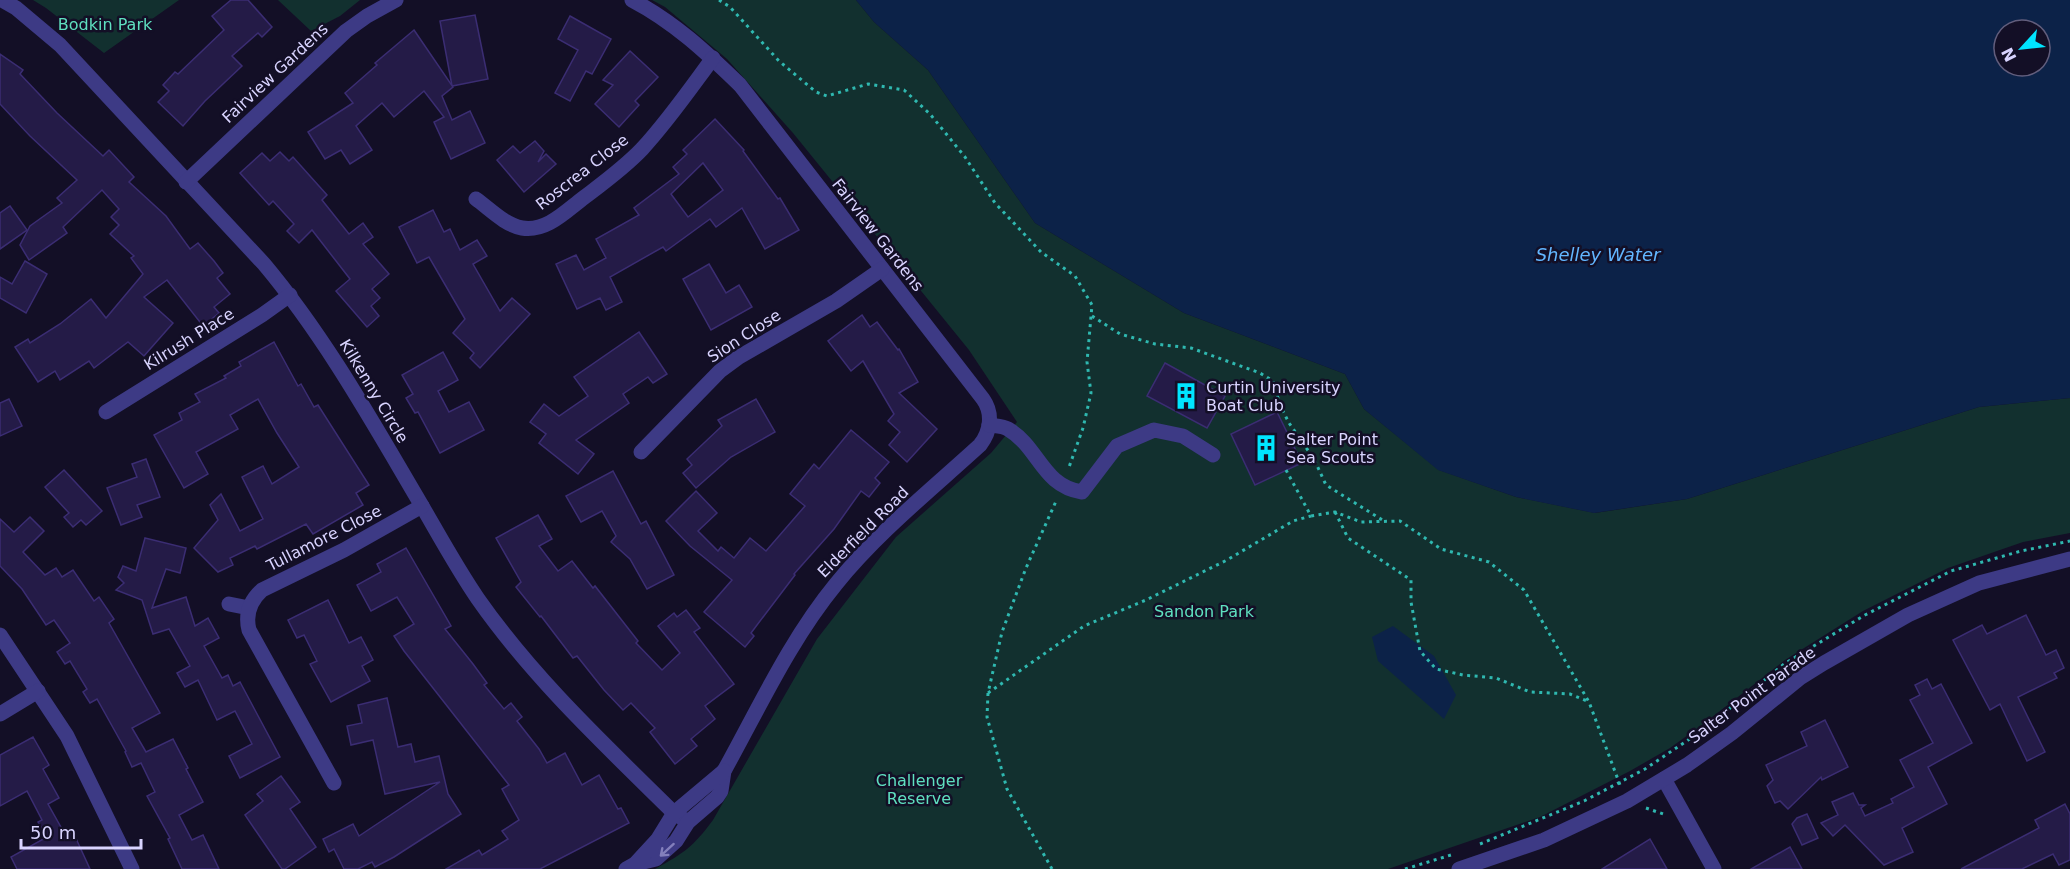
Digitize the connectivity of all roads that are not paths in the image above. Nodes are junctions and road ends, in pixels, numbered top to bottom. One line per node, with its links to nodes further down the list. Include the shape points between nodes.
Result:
1 (2, 0): 5 (street, Kilkenny Circle, via 60,45)
2 (396, 0): 5 (street, Fairview Gardens, via 346,31)
3 (632, 0): 4 (street, Fairview Gardens, via 674,25)
4 (713, 58): 6 (street, Roscrea Close, via 641,150 555,220 540,227 523,228); 7 (street, Fairview Gardens, via 740,85)
5 (186, 182): 8 (street, Kilkenny Circle)
6 (476, 199)
7 (882, 269): 10 (street, Fairview Gardens, via 988,406); 11 (street, Sion Close, via 720,370)
8 (290, 295): 9 (street, Kilrush Place); 13 (street, Kilkenny Circle, via 335,359)
9 (106, 412)
10 (989, 425): 12 (street, via 1006,427 1052,478 1082,492 1117,446 1154,430 1183,436); 20 (street, Elderfield Road, via 980,445 836,583 803,627)
11 (641, 452)
12 (1213, 455)
13 (422, 506): 16 (street, Tullamore Close, via 261,590); 23 (street, Kilkenny Circle, via 477,597 525,660 574,715)
14 (2070, 559): 21 (street, Salter Point Parade, via 1979,583 1908,615 1800,678 1732,733)
15 (229, 604): 16 (street)
16 (249, 608): 22 (street, via 249,630)
17 (0, 635): 18 (street)
18 (38, 691): 19 (street); 26 (street, via 67,736)
19 (0, 714)
20 (724, 771): 23 (street, Elderfield Road); 24 (street, Elderfield Road, via 717,797)
21 (1664, 779): 27 (street, Salter Point Parade, via 1544,840); 28 (street)
22 (334, 783)
23 (674, 813): 24 (street, Kilkenny Circle); 25 (street, Elderfield Road, via 658,839)
24 (688, 822): 25 (street, Elderfield Road, one-way to 25, via 676,842 656,859)
25 (630, 866)
26 (132, 869)
27 (1459, 869)
28 (1714, 869)

